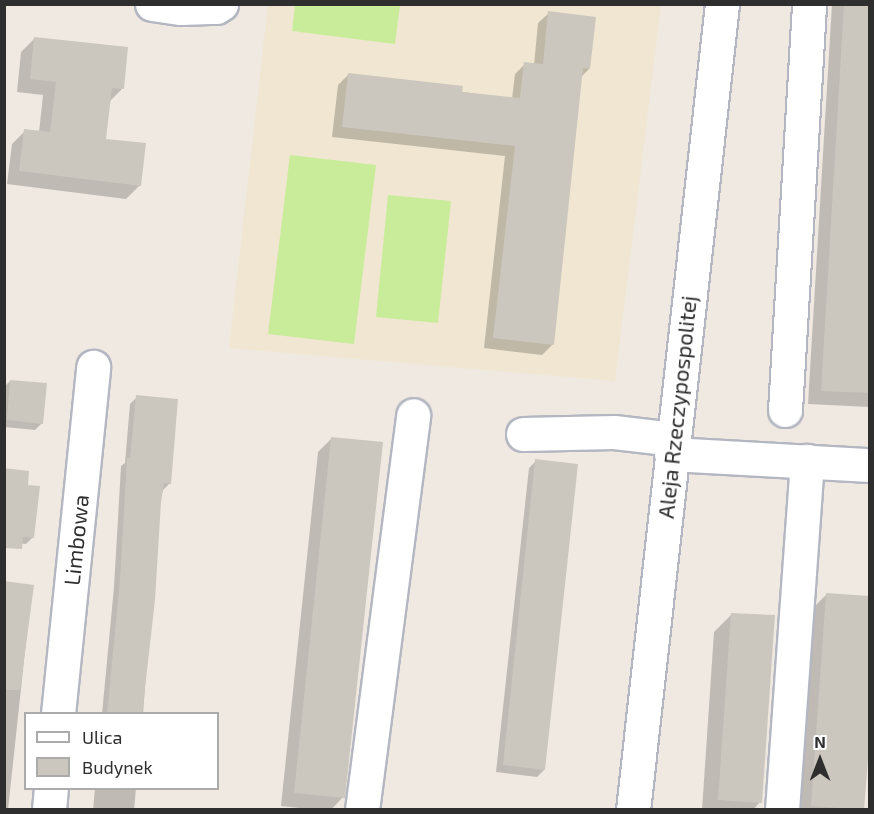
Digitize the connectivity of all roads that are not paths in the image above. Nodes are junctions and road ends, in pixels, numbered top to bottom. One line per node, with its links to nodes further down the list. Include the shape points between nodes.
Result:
1 (152, 4): 2 (street, via 181,8)
2 (221, 4)
3 (722, 4): 9 (street, Aleja Rzeczypospolitej)
4 (809, 4): 6 (street)
5 (93, 367): 12 (street, Limbowa)
6 (785, 410)
7 (413, 416): 15 (street)
8 (523, 434): 9 (street, via 614,432)
9 (672, 446): 10 (street); 16 (street, Aleja Rzeczypospolitej)
10 (807, 461): 11 (street); 17 (street)
11 (870, 465)
12 (58, 712)
13 (51, 790): 14 (street)
14 (49, 810)
15 (362, 810)
16 (633, 810)
17 (782, 810)

